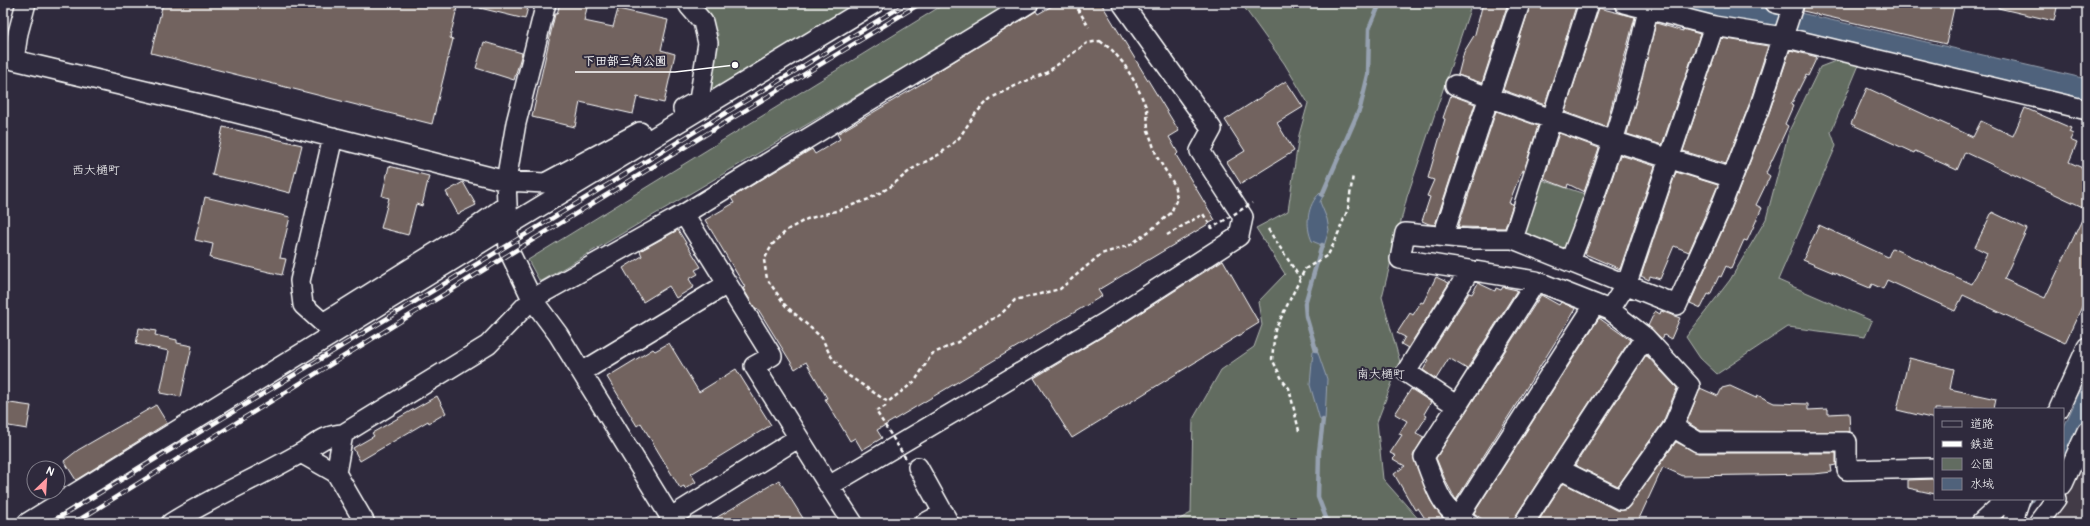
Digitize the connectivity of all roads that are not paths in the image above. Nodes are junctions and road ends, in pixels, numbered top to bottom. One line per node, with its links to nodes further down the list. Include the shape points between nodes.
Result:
1 (26, 3): 18 (street, via 14,60)
2 (546, 3): 22 (street, via 516,123)
3 (690, 3): 22 (street, via 689,6 703,22 708,43 699,100 545,183)
4 (875, 3): 25 (street)
5 (1029, 3): 24 (street)
6 (1122, 3): 50 (street, via 1212,129 1200,151 1243,217 1239,236 1106,322)
7 (1520, 3): 15 (street)
8 (1589, 3): 17 (street)
9 (1624, 3): 11 (street)
10 (1787, 4): 13 (street)
11 (1648, 10): 12 (street); 19 (street, via 1634,72)
12 (1714, 26): 13 (street); 20 (street)
13 (1783, 37): 16 (street); 21 (street)
14 (1455, 85): 15 (street)
15 (1489, 98): 17 (street); 26 (street)
16 (2087, 110)
17 (1553, 120): 19 (street); 27 (street)
18 (333, 137): 22 (street); 23 (street, via 300,281 303,305 323,323 478,226)
19 (1613, 141): 20 (street); 28 (street, via 1593,205)
20 (1671, 158): 21 (street); 31 (street)
21 (1732, 178): 31 (street, via 1677,304)
22 (506, 180): 23 (street)
23 (507, 205): 25 (street)
24 (684, 214): 32 (street); 33 (street)
25 (508, 226): 33 (street, via 509,251); 58 (street)
26 (1443, 236): 27 (street, via 1471,239); 29 (street, via 1405,233 1400,259)
27 (1513, 238): 28 (street)
28 (1570, 261): 31 (street)
29 (1470, 270): 30 (street); 38 (street, via 1406,372)
30 (1536, 281): 34 (street); 38 (street)
31 (1627, 283): 34 (street)
32 (726, 284): 37 (street); 43 (street, via 772,356 754,366)
33 (532, 299): 37 (street); 42 (street, via 488,345)
34 (1602, 307): 35 (street); 57 (street)
35 (1645, 337): 40 (street, via 1690,386); 47 (street)
36 (2087, 348): 39 (street)
37 (582, 372): 55 (street)
38 (1457, 406): 57 (street, via 1424,457 1443,504)
39 (2059, 408)
40 (1673, 427): 46 (street, via 1698,442 1847,442 1847,470); 47 (street, via 1621,500)
41 (2087, 431): 49 (street)
42 (343, 434): 44 (street, via 334,434 315,442); 48 (street)
43 (798, 438): 50 (street); 55 (street)
44 (301, 453): 48 (street); 59 (street, via 204,503)
45 (913, 465): 54 (street)
46 (1934, 468)
47 (1559, 469): 62 (street)
48 (336, 473): 56 (street)
49 (2064, 482)
50 (829, 486): 60 (street)
51 (2006, 500): 63 (street)
52 (2020, 500): 64 (street)
53 (2055, 500): 65 (street)
54 (946, 518): 61 (street)
55 (672, 520)
56 (362, 521)
57 (1464, 521)
58 (27, 523)
59 (172, 523)
60 (854, 523)
61 (924, 523)
62 (1524, 523)
63 (1981, 523)
64 (2012, 523)
65 (2038, 523)

